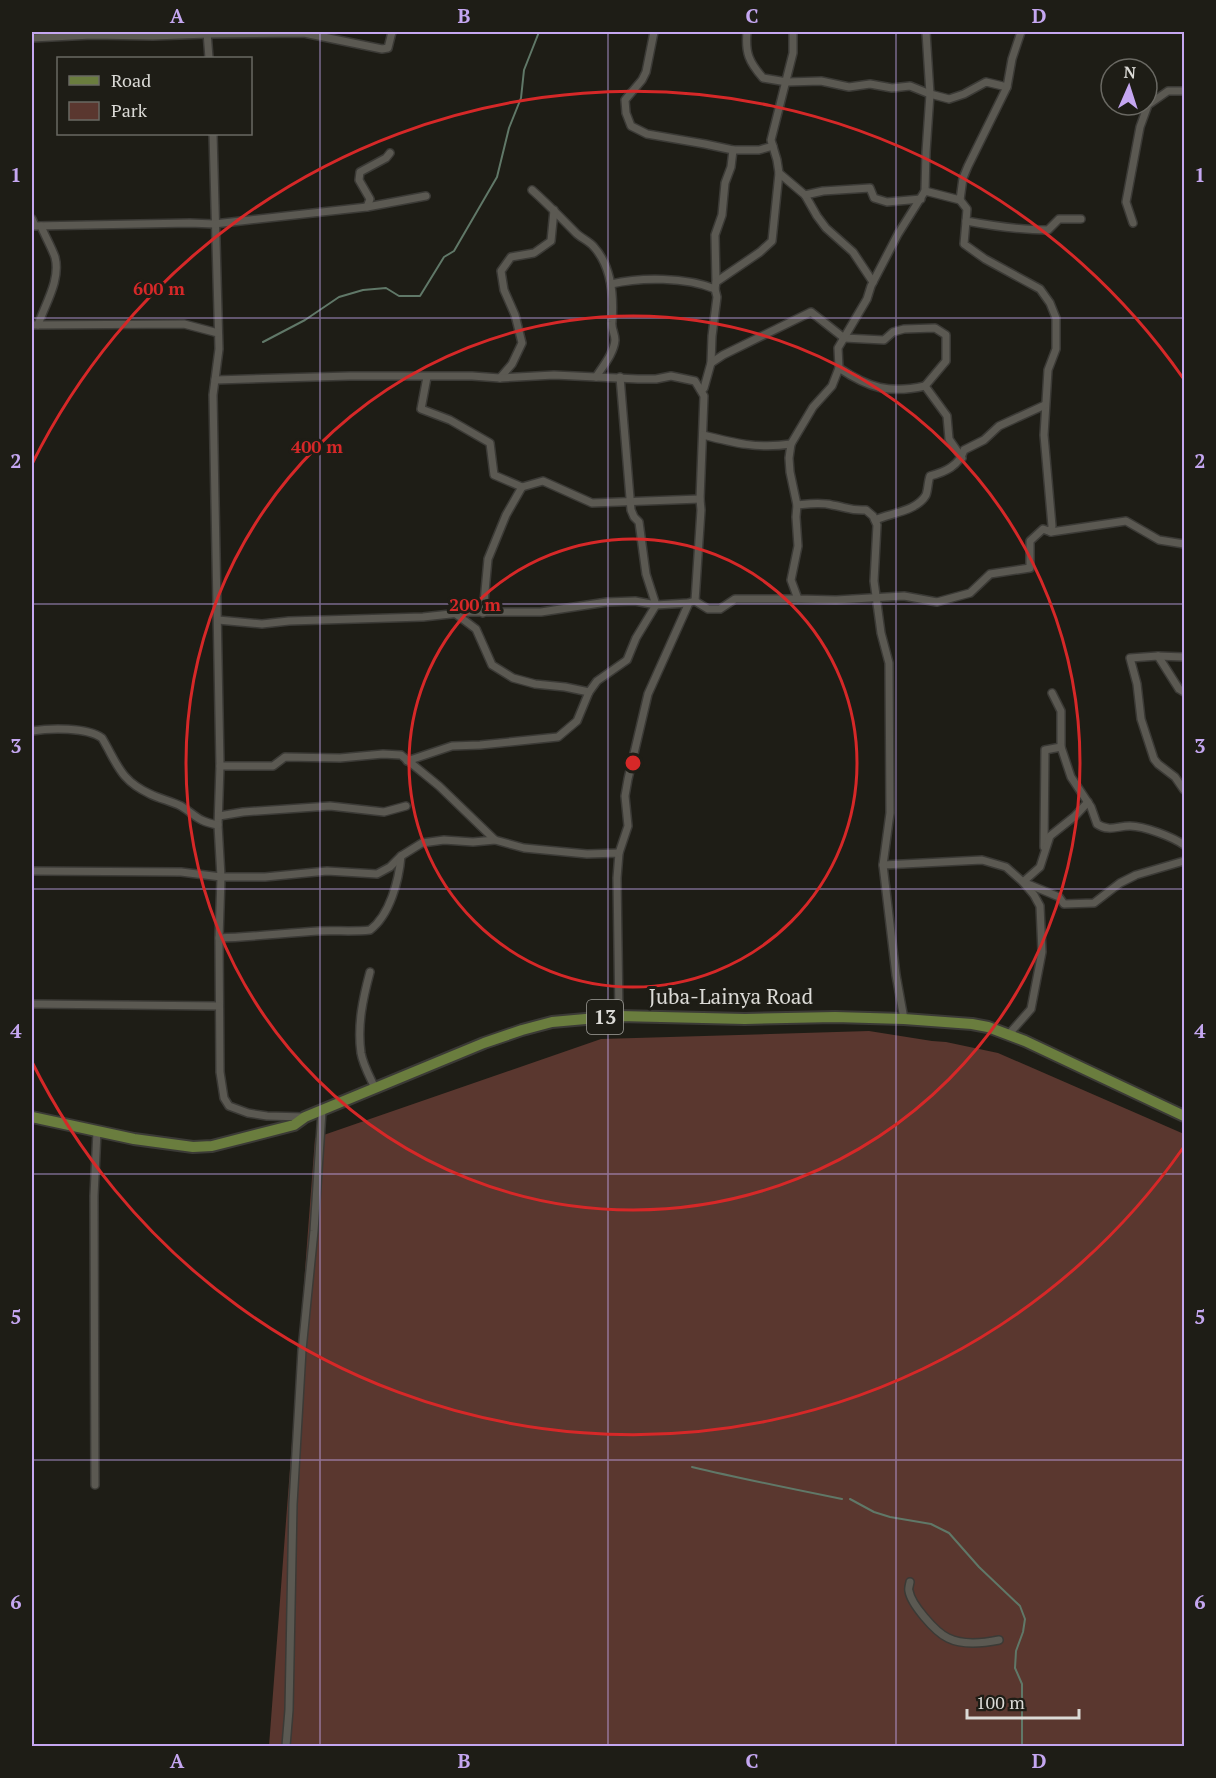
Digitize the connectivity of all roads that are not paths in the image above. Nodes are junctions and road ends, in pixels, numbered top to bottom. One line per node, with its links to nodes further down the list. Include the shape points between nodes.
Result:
1 (392, 32): 6 (street, via 388,48 382,49 304,33)
2 (654, 32): 16 (street, via 646,72 625,100 631,126 647,134)
3 (747, 32): 10 (street, via 746,47 753,67 763,78)
4 (793, 32): 10 (street, via 794,53)
5 (926, 32): 13 (street)
6 (207, 33): 8 (street); 9 (street)
7 (1018, 33): 11 (street)
8 (32, 38)
9 (209, 57)
10 (787, 82): 13 (street, via 910,86); 15 (street, via 771,140)
11 (1007, 87): 13 (street, via 986,82 949,99); 24 (street, via 963,178)
12 (1185, 91): 29 (street, via 1168,91 1148,105 1126,202)
13 (930, 94): 20 (street)
14 (213, 135): 31 (street)
15 (773, 146): 16 (street); 18 (street)
16 (733, 150): 34 (street, via 715,235)
17 (390, 153): 25 (street, via 360,172 359,180 370,199)
18 (779, 173): 21 (street); 34 (street, via 772,241)
19 (532, 190): 26 (street)
20 (925, 191): 23 (street); 24 (street)
21 (805, 195): 23 (street, via 870,188 874,198 887,202); 32 (street, via 826,228 853,252)
22 (426, 196): 25 (street)
23 (921, 199): 32 (street)
24 (960, 200): 28 (street, via 967,209)
25 (367, 207): 31 (street)
26 (554, 210): 33 (street, via 593,246 604,262); 43 (street, via 551,240 534,253 511,257 501,271 522,342)
27 (1081, 219): 28 (street, via 1059,219 1048,230)
28 (966, 221): 47 (street, via 964,244 1040,289 1050,303 1056,318 1056,349 1048,370)
29 (1133, 222)
30 (35, 224): 31 (street); 35 (street, via 54,257 56,272)
31 (214, 224): 36 (street)
32 (873, 282): 37 (street)
33 (611, 284): 34 (street, via 669,280); 41 (street, via 611,326 615,338 613,350)
34 (715, 285): 38 (street)
35 (35, 325): 36 (street, via 184,324)
36 (219, 333): 44 (street)
37 (844, 338): 38 (street, via 811,312); 39 (street, via 838,348); 45 (street, via 884,340 904,329 935,328 946,335 946,361)
38 (711, 363): 46 (street)
39 (839, 368): 45 (street, via 859,381 881,388 905,391); 49 (street, via 832,386 813,407)
40 (428, 377): 43 (street); 44 (street); 51 (street, via 421,409 450,420 489,443 494,475)
41 (596, 377): 42 (street); 43 (street)
42 (620, 377): 46 (street, via 684,377 695,381); 53 (street)
43 (500, 378)
44 (214, 380): 64 (street)
45 (925, 386): 50 (street, via 947,416 949,439)
46 (702, 390): 48 (street)
47 (1045, 405): 50 (street, via 999,426 984,440 964,450); 56 (street)
48 (703, 435): 49 (street, via 770,447); 52 (street)
49 (791, 444): 54 (street, via 790,472)
50 (962, 458): 55 (street, via 947,471 930,476 926,495 912,509)
51 (522, 487): 53 (street, via 543,481 592,503); 62 (street, via 488,559)
52 (700, 499): 53 (street); 60 (street)
53 (631, 501): 61 (street)
54 (797, 505): 55 (street, via 813,503 866,510); 58 (street, via 798,546 791,580)
55 (875, 520): 59 (street, via 874,581)
56 (1051, 532): 57 (street, via 1126,521 1159,540); 59 (street, via 1043,529 1030,541 1030,568 990,574 970,593 937,602 904,596)
57 (1185, 544)
58 (798, 599): 59 (street); 60 (street, via 735,599 720,609)
59 (878, 599): 85 (street, via 888,663 890,813)
60 (691, 603): 61 (street); 81 (street, via 648,694 628,779 628,826)
61 (656, 604): 62 (street, via 607,602 541,612); 67 (street, via 627,660 597,681)
62 (483, 613): 63 (street)
63 (456, 614): 64 (street, via 262,624); 67 (street, via 476,629 492,665 513,678)
64 (218, 620): 73 (street)
65 (1158, 656): 66 (street); 68 (street); 74 (street, via 1130,658 1141,718 1154,759)
66 (1185, 657)
67 (589, 692): 72 (street, via 577,721 558,737 452,746)
68 (1185, 692)
69 (1052, 693): 71 (street, via 1061,711)
70 (32, 731): 78 (street, via 89,732 99,736 129,782 183,807 200,820)
71 (1061, 747): 75 (street, via 1071,777); 83 (street, via 1045,750)
72 (407, 760): 73 (street, via 401,755 383,754 285,757 273,766); 79 (street)
73 (220, 766): 77 (street)
74 (1185, 790)
75 (1088, 802): 80 (street, via 1097,824 1103,828 1135,827); 83 (street, via 1050,836)
76 (406, 806): 77 (street, via 384,812 330,806)
77 (219, 816): 78 (street)
78 (218, 825): 87 (street)
79 (495, 840): 81 (street, via 524,848); 82 (street, via 422,843)
80 (1185, 845)
81 (619, 853): 93 (street)
82 (401, 856): 87 (street, via 377,874 327,871); 89 (street, via 395,891 380,920 370,930)
83 (1044, 856): 88 (street, via 1040,867)
84 (1185, 861): 88 (street, via 1136,874 1094,903 1064,904 1059,897)
85 (883, 865): 88 (street, via 982,860 1006,867); 94 (street)
86 (32, 871): 87 (street, via 181,872)
87 (221, 877): 89 (street)
88 (1023, 882): 95 (street, via 1040,906 1042,952 1031,1009)
89 (219, 938): 92 (street)
90 (370, 972): 96 (street, via 362,1002 360,1040 362,1059)
91 (32, 1004): 92 (street)
92 (219, 1006): 100 (street, via 220,1072 229,1106 267,1116)
93 (619, 1016): 94 (main road, Juba-Lainya Road / 13); 96 (main road, Juba-Lainya Road / 13, via 522,1029)
94 (904, 1019): 95 (main road, Juba-Lainya Road / 13, via 972,1024)
95 (1009, 1034): 98 (main road, Juba-Lainya Road / 13)
96 (375, 1088): 97 (main road, Juba-Lainya Road / 13)
97 (322, 1111): 100 (main road, Juba-Lainya Road / 13); 105 (street, via 294,1480)
98 (1185, 1116)
99 (32, 1117): 101 (main road, Juba-Lainya Road / 13)
100 (304, 1117): 101 (main road, Juba-Lainya Road / 13, via 294,1125 274,1131 204,1147 161,1144)
101 (97, 1131): 102 (street)
102 (95, 1485)
103 (910, 1582): 104 (street, via 908,1590 919,1610 948,1638 986,1643)
104 (999, 1640)
105 (286, 1746)

